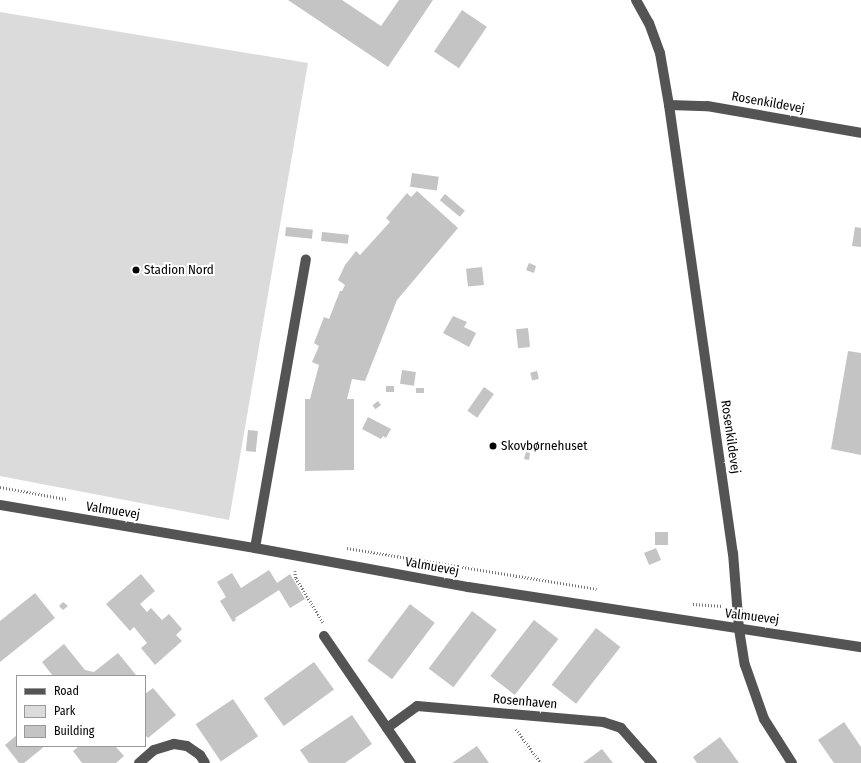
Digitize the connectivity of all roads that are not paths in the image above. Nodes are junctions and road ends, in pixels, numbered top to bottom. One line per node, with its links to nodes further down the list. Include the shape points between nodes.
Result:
1 (636, 0): 2 (street, Rosenkildevej, via 649,23 660,53)
2 (670, 105): 3 (street, Rosenkildevej, via 707,106); 7 (street, Rosenkildevej, via 734,553)
3 (861, 133)
4 (306, 259): 6 (street)
5 (0, 505): 6 (street, Valmuevej)
6 (255, 548): 7 (street, Valmuevej, via 468,587)
7 (739, 629): 9 (street, Valmuevej); 15 (street, Rosenkildevej, via 745,665 764,719)
8 (324, 636): 10 (street)
9 (861, 647)
10 (387, 728): 13 (street); 14 (street, Rosenhaven, via 417,706 603,722 621,728)
11 (139, 763): 12 (street, via 154,750 174,744 187,746 200,755)
12 (205, 763)
13 (411, 763)
14 (652, 763)
15 (792, 763)

